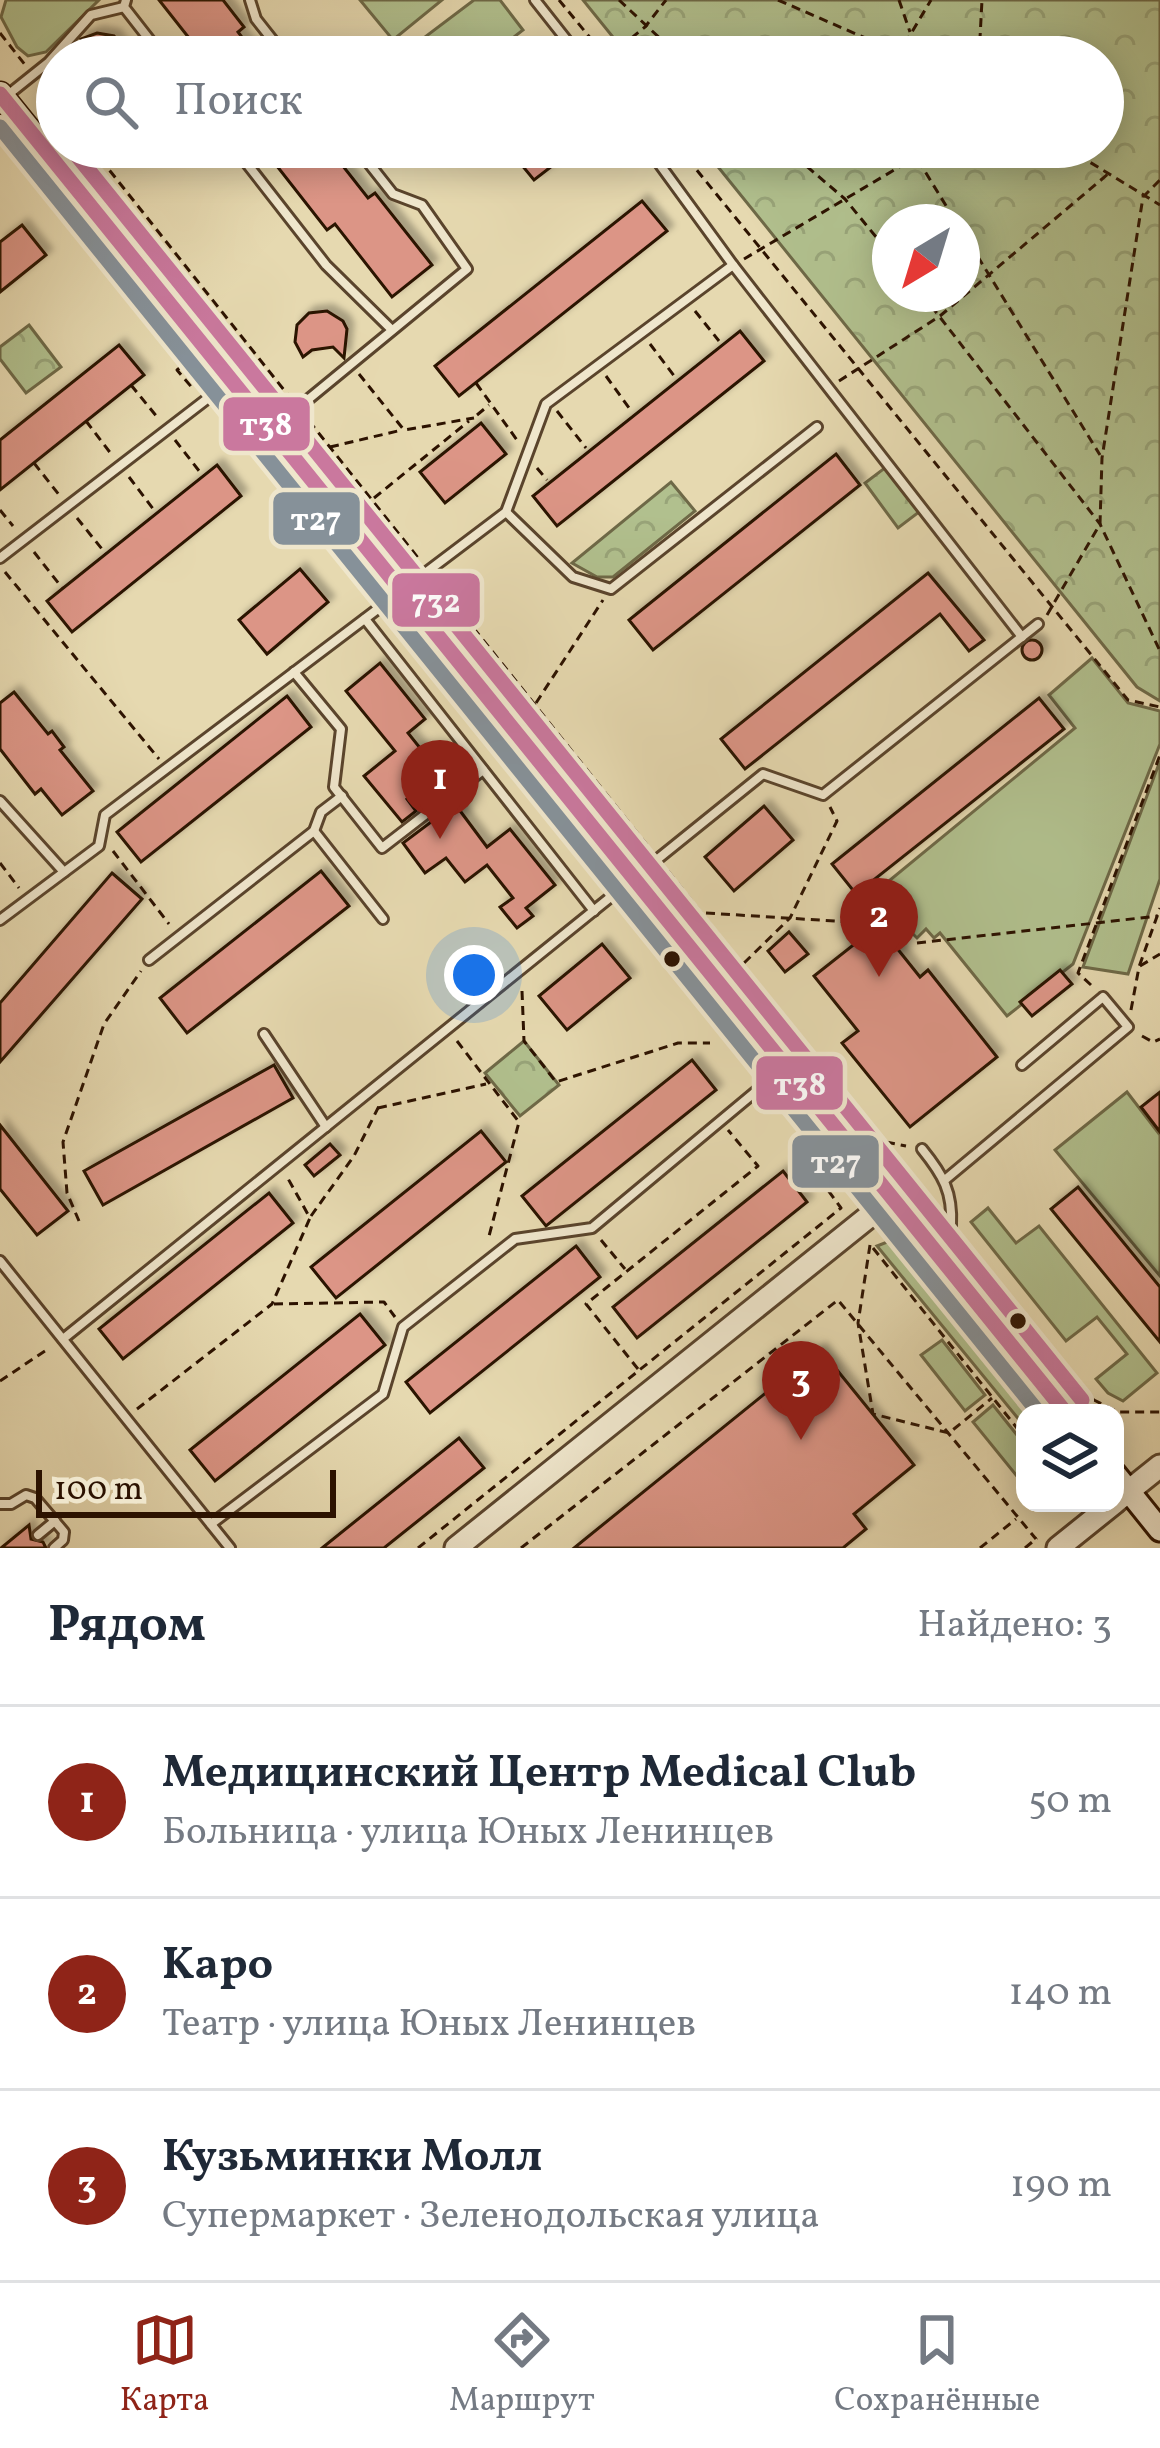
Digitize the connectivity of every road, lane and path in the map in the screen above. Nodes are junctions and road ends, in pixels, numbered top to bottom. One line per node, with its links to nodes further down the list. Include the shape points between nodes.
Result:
1 (250, 0): 15 (lane)
2 (535, 0): 16 (lane)
3 (559, 0): 17 (path)
4 (619, 0): 11 (path)
5 (667, 0): 11 (path)
6 (778, 0): 20 (path)
7 (898, 0): 12 (path)
8 (931, 0): 12 (path)
9 (982, 0): 22 (path)
10 (125, 3): 13 (lane, via 91,15); 14 (lane)
11 (645, 27): 18 (path); 19 (path)
12 (910, 32): 21 (path)
13 (72, 36)
14 (148, 36)
15 (269, 36)
16 (563, 36)
17 (589, 36)
18 (633, 36)
19 (656, 36)
20 (858, 36)
21 (908, 36)
22 (980, 36)
23 (36, 71): 24 (lane)
24 (2, 96): 25 (main road)
25 (36, 138)
26 (60, 168): 57 (main road)
27 (108, 168): 62 (path)
28 (250, 168): 50 (lane, via 326,265)
29 (373, 168): 50 (lane, via 393,194 422,205 466,269)
30 (662, 168): 45 (lane)
31 (695, 168): 43 (path)
32 (808, 168): 39 (path)
33 (898, 168): 39 (path)
34 (923, 168): 40 (path)
35 (1098, 168): 36 (path)
36 (1108, 174): 38 (path); 46 (path)
37 (1160, 180): 38 (path)
38 (1143, 196): 41 (path); 71 (path)
39 (845, 200): 42 (path); 43 (path)
40 (945, 204)
41 (1160, 205)
42 (872, 232)
43 (761, 249): 45 (path); 55 (path)
44 (980, 260): 46 (path)
45 (734, 265): 47 (lane); 59 (lane)
46 (988, 273): 49 (path); 71 (path)
47 (686, 300): 51 (lane); 52 (path)
48 (937, 312): 49 (path)
49 (940, 316): 55 (path); 74 (path)
50 (392, 330): 53 (lane)
51 (641, 333): 54 (lane); 56 (path)
52 (719, 340)
53 (351, 364): 62 (lane); 67 (path)
54 (598, 365): 60 (lane); 63 (path)
55 (858, 368): 59 (path); 79 (path)
56 (675, 376)
57 (230, 381): 66 (main road); 75 (lane)
58 (476, 383): 61 (path)
59 (831, 386): 82 (lane)
60 (549, 401): 69 (path); 70 (lane)
61 (489, 405): 64 (path); 70 (path)
62 (298, 407): 66 (lane); 68 (path)
63 (632, 412)
64 (474, 418): 67 (path); 72 (path)
65 (817, 428): 77 (lane)
66 (270, 430): 78 (main road)
67 (404, 430): 68 (path)
68 (330, 447): 72 (path)
69 (586, 448)
70 (529, 455): 73 (lane)
71 (1102, 458): 74 (path)
72 (372, 500): 76 (path)
73 (506, 512): 76 (lane); 77 (lane, via 573,577)
74 (1100, 524): 79 (path); 83 (path)
75 (0, 561): 88 (path)
76 (428, 571): 78 (lane); 85 (path)
77 (611, 589): 85 (path)
78 (400, 592): 80 (lane); 98 (main road)
79 (1054, 608): 81 (path); 86 (path, via 1128,700)
80 (365, 619): 84 (lane); 89 (lane)
81 (1038, 624): 82 (lane)
82 (1022, 638): 90 (lane)
83 (1160, 651)
84 (294, 672): 88 (lane); 91 (lane, via 341,729 334,787)
85 (535, 704): 95 (path)
86 (1160, 707)
87 (1160, 755): 107 (path)
88 (166, 769): 94 (lane, via 105,815)
89 (483, 770): 91 (lane, via 382,848); 101 (lane)
90 (824, 795): 95 (lane, via 763,774); 104 (path, via 837,821)
91 (342, 796): 93 (lane, via 321,812)
92 (0, 801): 97 (lane)
93 (314, 831): 105 (lane); 109 (lane)
94 (101, 835): 97 (lane, via 99,846); 109 (path)
95 (658, 859): 98 (lane); 102 (path)
96 (0, 863): 99 (path)
97 (64, 872): 99 (lane)
98 (633, 880): 101 (lane); 123 (main road)
99 (28, 899): 106 (lane)
100 (1160, 908): 103 (path)
101 (594, 911): 115 (lane)
102 (702, 914): 104 (path); 113 (path)
103 (1158, 916): 107 (path); 114 (path)
104 (790, 918): 108 (path); 113 (path)
105 (382, 919)
106 (0, 920)
107 (1097, 922): 110 (path); 116 (path, via 1078,973)
108 (866, 923)
109 (178, 937): 112 (lane)
110 (916, 943)
111 (1160, 954): 114 (path)
112 (149, 960): 136 (path, via 104,1024 63,1142 67,1193)
113 (742, 964): 129 (path)
114 (1138, 967): 117 (path)
115 (521, 970): 118 (lane); 121 (path, via 524,1041 556,1082 678,1043)
116 (1103, 997): 117 (lane); 122 (lane)
117 (1128, 1027): 120 (path); 132 (lane)
118 (448, 1029): 124 (lane); 125 (path)
119 (264, 1034): 128 (lane)
120 (1160, 1041)
121 (710, 1043)
122 (1022, 1065)
123 (785, 1067): 127 (lane); 134 (main road)
124 (398, 1070): 126 (path); 128 (lane)
125 (488, 1084): 126 (path); 141 (path, via 519,1122)
126 (378, 1108): 135 (path)
127 (721, 1120): 138 (lane); 142 (path, via 758,1166)
128 (326, 1127): 131 (lane)
129 (884, 1142): 130 (path); 137 (path)
130 (922, 1149): 132 (lane)
131 (280, 1164): 135 (path); 146 (lane)
132 (946, 1179): 137 (lane)
133 (825, 1186): 147 (path, via 841,1208)
134 (892, 1198): 139 (main road); 169 (main road)
135 (310, 1218): 143 (path)
136 (79, 1221)
137 (951, 1226): 139 (lane); 151 (path, via 1094,1400 1118,1412)
138 (592, 1228): 141 (lane, via 514,1239); 142 (path)
139 (930, 1245): 150 (main road)
140 (0, 1261): 146 (lane)
141 (481, 1265): 145 (lane)
142 (626, 1271): 147 (path, via 586,1304)
143 (272, 1304): 145 (path, via 384,1302); 152 (path)
144 (858, 1323): 149 (path, via 870,1245); 154 (path); 154 (path, via 873,1414); 170 (path, via 838,1300)
145 (403, 1327): 162 (lane, via 382,1394)
146 (64, 1339): 148 (path); 152 (lane)
147 (639, 1370): 168 (path)
148 (0, 1382)
149 (992, 1398): 153 (path); 154 (path)
150 (1059, 1404)
151 (1160, 1412)
152 (126, 1418): 162 (lane)
153 (1016, 1427)
154 (949, 1433): 160 (path)
155 (1160, 1466): 156 (main road)
156 (1124, 1489)
157 (1124, 1498): 163 (main road)
158 (0, 1504): 161 (lane, via 32,1496)
159 (1097, 1512): 172 (main road)
160 (1018, 1516): 165 (path); 171 (path)
161 (55, 1521): 164 (lane); 166 (lane, via 64,1535)
162 (211, 1524): 167 (lane)
163 (1160, 1531)
164 (38, 1535)
165 (1036, 1539)
166 (55, 1548)
167 (230, 1548)
168 (418, 1548)
169 (456, 1548)
170 (521, 1548)
171 (980, 1548)
172 (1058, 1548)

